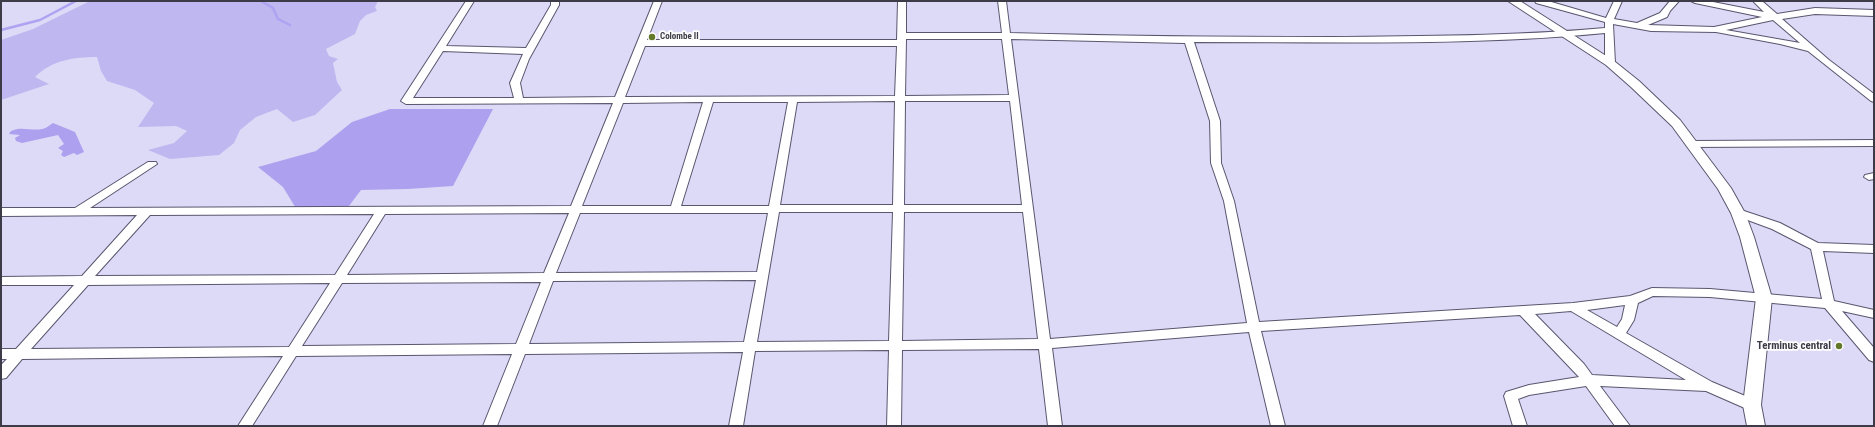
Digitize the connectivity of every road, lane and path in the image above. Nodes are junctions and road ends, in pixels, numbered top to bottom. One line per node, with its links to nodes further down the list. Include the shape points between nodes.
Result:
1 (470, 1): 24 (street)
2 (555, 1): 26 (street)
3 (658, 1): 23 (street)
4 (902, 1): 21 (street)
5 (1002, 1): 20 (street)
6 (1513, 1): 19 (street)
7 (1539, 1): 16 (street)
8 (1618, 1): 16 (street)
9 (1675, 1): 17 (street, via 1664,15)
10 (1695, 1): 15 (street)
11 (1757, 1): 15 (street)
12 (1810, 3): 13 (street, via 1810,8)
13 (1815, 11): 14 (street); 15 (street)
14 (1874, 13)
15 (1777, 17): 18 (street); 25 (street)
16 (1609, 25): 17 (street); 19 (street); 27 (street)
17 (1638, 26): 18 (street)
18 (1714, 30): 25 (street)
19 (1566, 34): 22 (street, via 1421,39); 27 (street)
20 (1006, 36): 21 (street); 22 (street); 29 (street)
21 (902, 40): 23 (street); 28 (street)
22 (1189, 40): 61 (street, via 1215,121 1216,163 1229,201)
23 (641, 43): 34 (street)
24 (439, 48): 26 (street); 33 (street, via 406,100)
25 (1812, 49): 32 (street)
26 (528, 51): 33 (street, via 515,84)
27 (1610, 63): 36 (street, via 1661,108)
28 (900, 98): 29 (street); 31 (street); 39 (street)
29 (1014, 98): 40 (street)
30 (709, 99): 31 (street); 34 (street); 42 (street)
31 (794, 99): 38 (street)
32 (1874, 99)
33 (519, 100): 34 (street)
34 (619, 100): 41 (street)
35 (1874, 143): 36 (street)
36 (1691, 144): 47 (street, via 1724,188)
37 (152, 164): 46 (street)
38 (774, 208): 39 (street); 42 (street); 50 (street)
39 (898, 208): 40 (street); 64 (street)
40 (1028, 208): 63 (street)
41 (576, 209): 42 (street); 43 (street); 51 (street)
42 (675, 209)
43 (382, 210): 44 (street); 52 (street)
44 (146, 211): 46 (street); 53 (street)
45 (1, 212): 46 (street)
46 (78, 212)
47 (1738, 213): 48 (street, via 1776,226); 55 (street)
48 (1816, 247): 49 (street); 57 (street)
49 (1874, 249)
50 (763, 276): 51 (street); 65 (street)
51 (549, 277): 52 (street); 66 (street)
52 (338, 279): 53 (street); 67 (street)
53 (85, 280): 54 (street); 69 (street)
54 (1, 281)
55 (1764, 298): 56 (street, via 1710,293 1652,292); 57 (street); 74 (street)
56 (1632, 300): 58 (street); 62 (street, via 1628,320)
57 (1829, 304): 60 (street); 70 (street)
58 (1572, 307): 59 (street); 62 (street)
59 (1523, 310): 61 (street); 72 (street, via 1556,341)
60 (1874, 314)
61 (1254, 327): 63 (street); 80 (street)
62 (1619, 334): 73 (street)
63 (1045, 344): 64 (street); 79 (street)
64 (896, 345): 65 (street); 78 (street)
65 (750, 347): 66 (street); 77 (street)
66 (520, 349): 67 (street); 76 (street)
67 (292, 351): 69 (street); 75 (street)
68 (1, 354): 69 (street)
69 (19, 354): 71 (street)
70 (1874, 357)
71 (1, 374)
72 (1589, 380): 73 (street); 81 (street, via 1529,390 1511,396); 82 (street)
73 (1707, 386): 74 (street)
74 (1752, 405): 83 (street)
75 (245, 426)
76 (490, 426)
77 (736, 426)
78 (894, 426)
79 (1055, 426)
80 (1278, 426)
81 (1520, 426)
82 (1623, 426)
83 (1756, 426)

